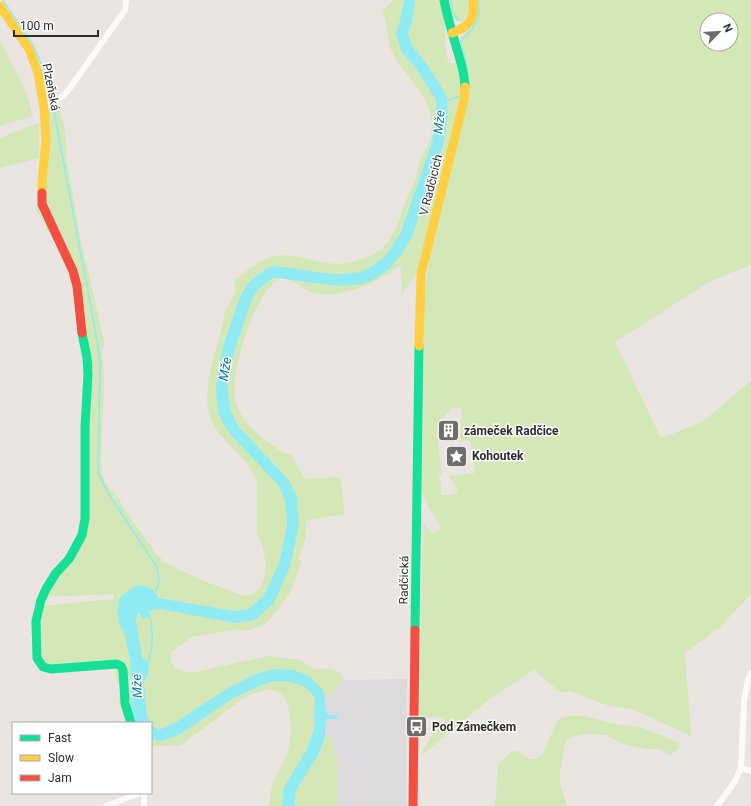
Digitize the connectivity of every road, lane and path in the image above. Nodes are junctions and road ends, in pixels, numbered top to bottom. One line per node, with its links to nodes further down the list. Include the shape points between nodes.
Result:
1 (126, 0): 6 (street, via 125,10 70,88)
2 (444, 0): 5 (street, V Radčicích)
3 (474, 0): 5 (street, via 472,20 461,30)
4 (0, 6): 6 (street, Plzeňská, via 28,49)
5 (452, 33): 7 (street, V Radčicích, via 464,76 464,100 421,275)
6 (47, 106): 9 (street, Plzeňská, via 42,204 77,286 88,374 85,519 82,535 75,548 49,583 41,600 36,621 37,658 42,668 51,669 118,664 121,666 125,703)
7 (419, 354): 16 (street, Radčická)
8 (751, 673): 10 (street, via 744,701)
9 (131, 722)
10 (741, 768): 11 (street); 17 (street, via 734,783)
11 (751, 771)
12 (137, 794): 14 (street)
13 (144, 794): 15 (street)
14 (106, 806)
15 (144, 806)
16 (413, 806)
17 (717, 806)

